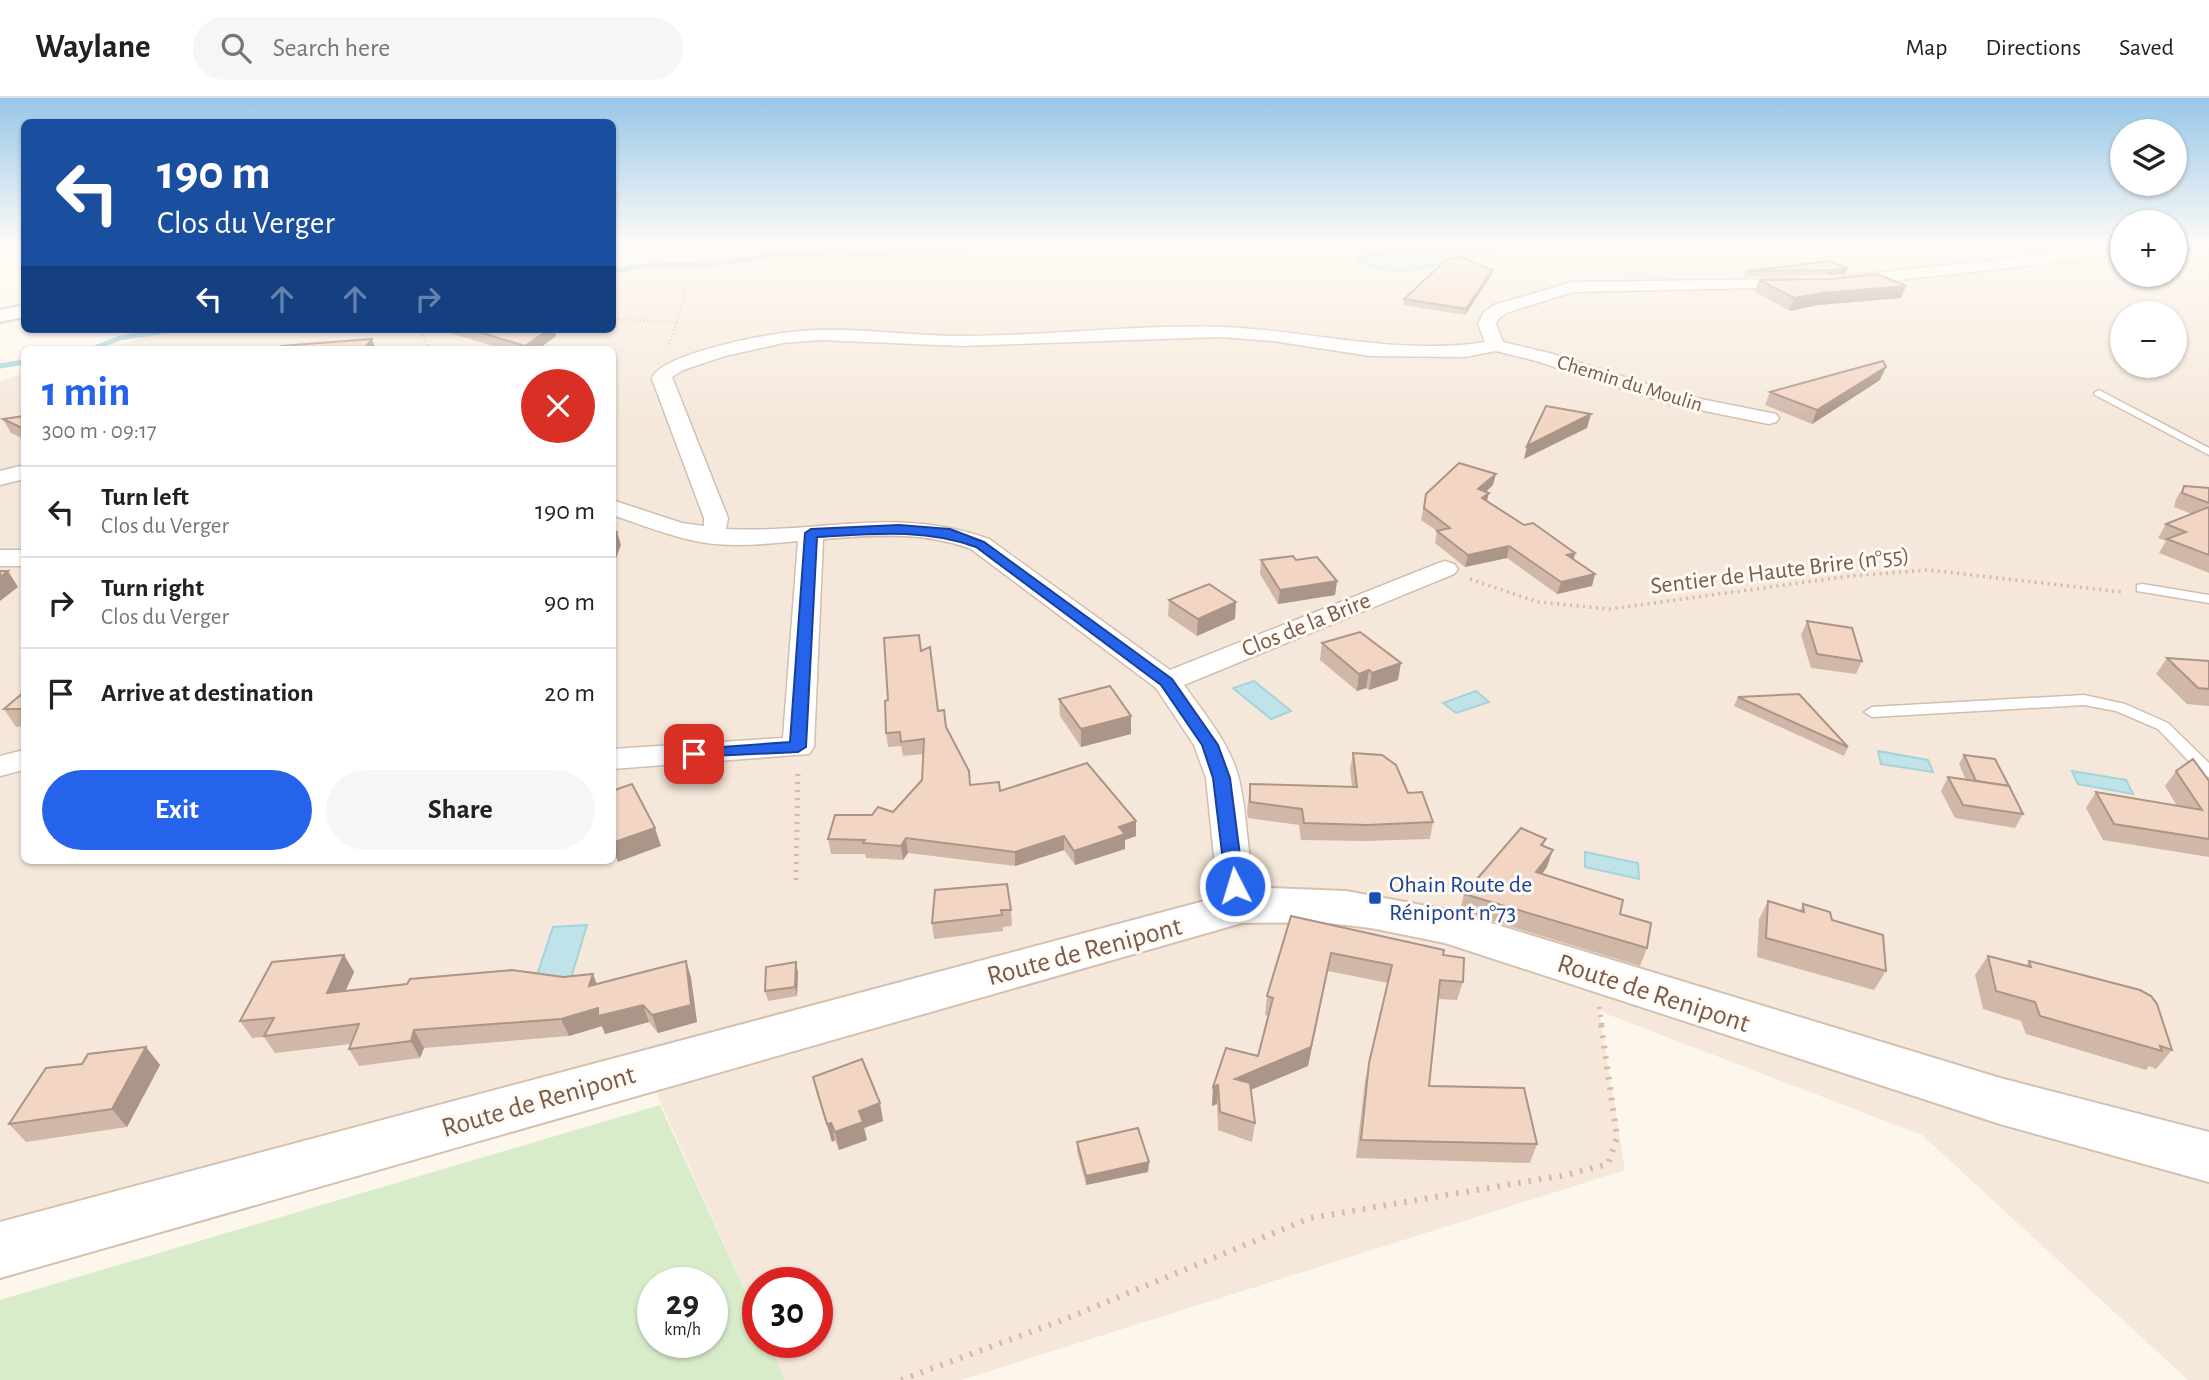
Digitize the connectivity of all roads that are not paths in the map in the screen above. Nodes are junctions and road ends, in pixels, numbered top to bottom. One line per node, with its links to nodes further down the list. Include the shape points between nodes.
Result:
1 (1520, 303): 4 (street, via 1490,316 1487,324)
2 (21, 312): 3 (street)
3 (0, 316)
4 (1492, 345): 6 (street, Chemin du Moulin, via 1542,356 1677,400); 12 (street, Chemin du Moulin, via 1465,351 1370,350 1220,332 975,341 820,335 765,341 698,358 668,370 662,379 716,518)
5 (2099, 393): 7 (lane)
6 (1769, 418)
7 (2209, 452)
8 (21, 473): 9 (street)
9 (0, 478)
10 (616, 508): 12 (street)
11 (811, 533): 12 (street); 18 (street, via 899,529 969,538); 20 (street, via 798,747)
12 (710, 536)
13 (0, 558): 14 (street)
14 (21, 558)
15 (1445, 569): 18 (street, Clos de la Brire)
16 (2142, 588): 17 (lane)
17 (2209, 600)
18 (1167, 682): 24 (street, via 1210,745 1222,778 1235,886)
19 (1872, 712): 23 (lane, via 2084,700 2120,707 2163,726)
20 (616, 759)
21 (21, 761): 22 (street)
22 (0, 766)
23 (2209, 772)
24 (1242, 906): 25 (street, Route de Renipont, via 1302,903 1370,910 1448,927 2000,1101); 26 (street, Route de Renipont)
25 (2209, 1157)
26 (0, 1250)

